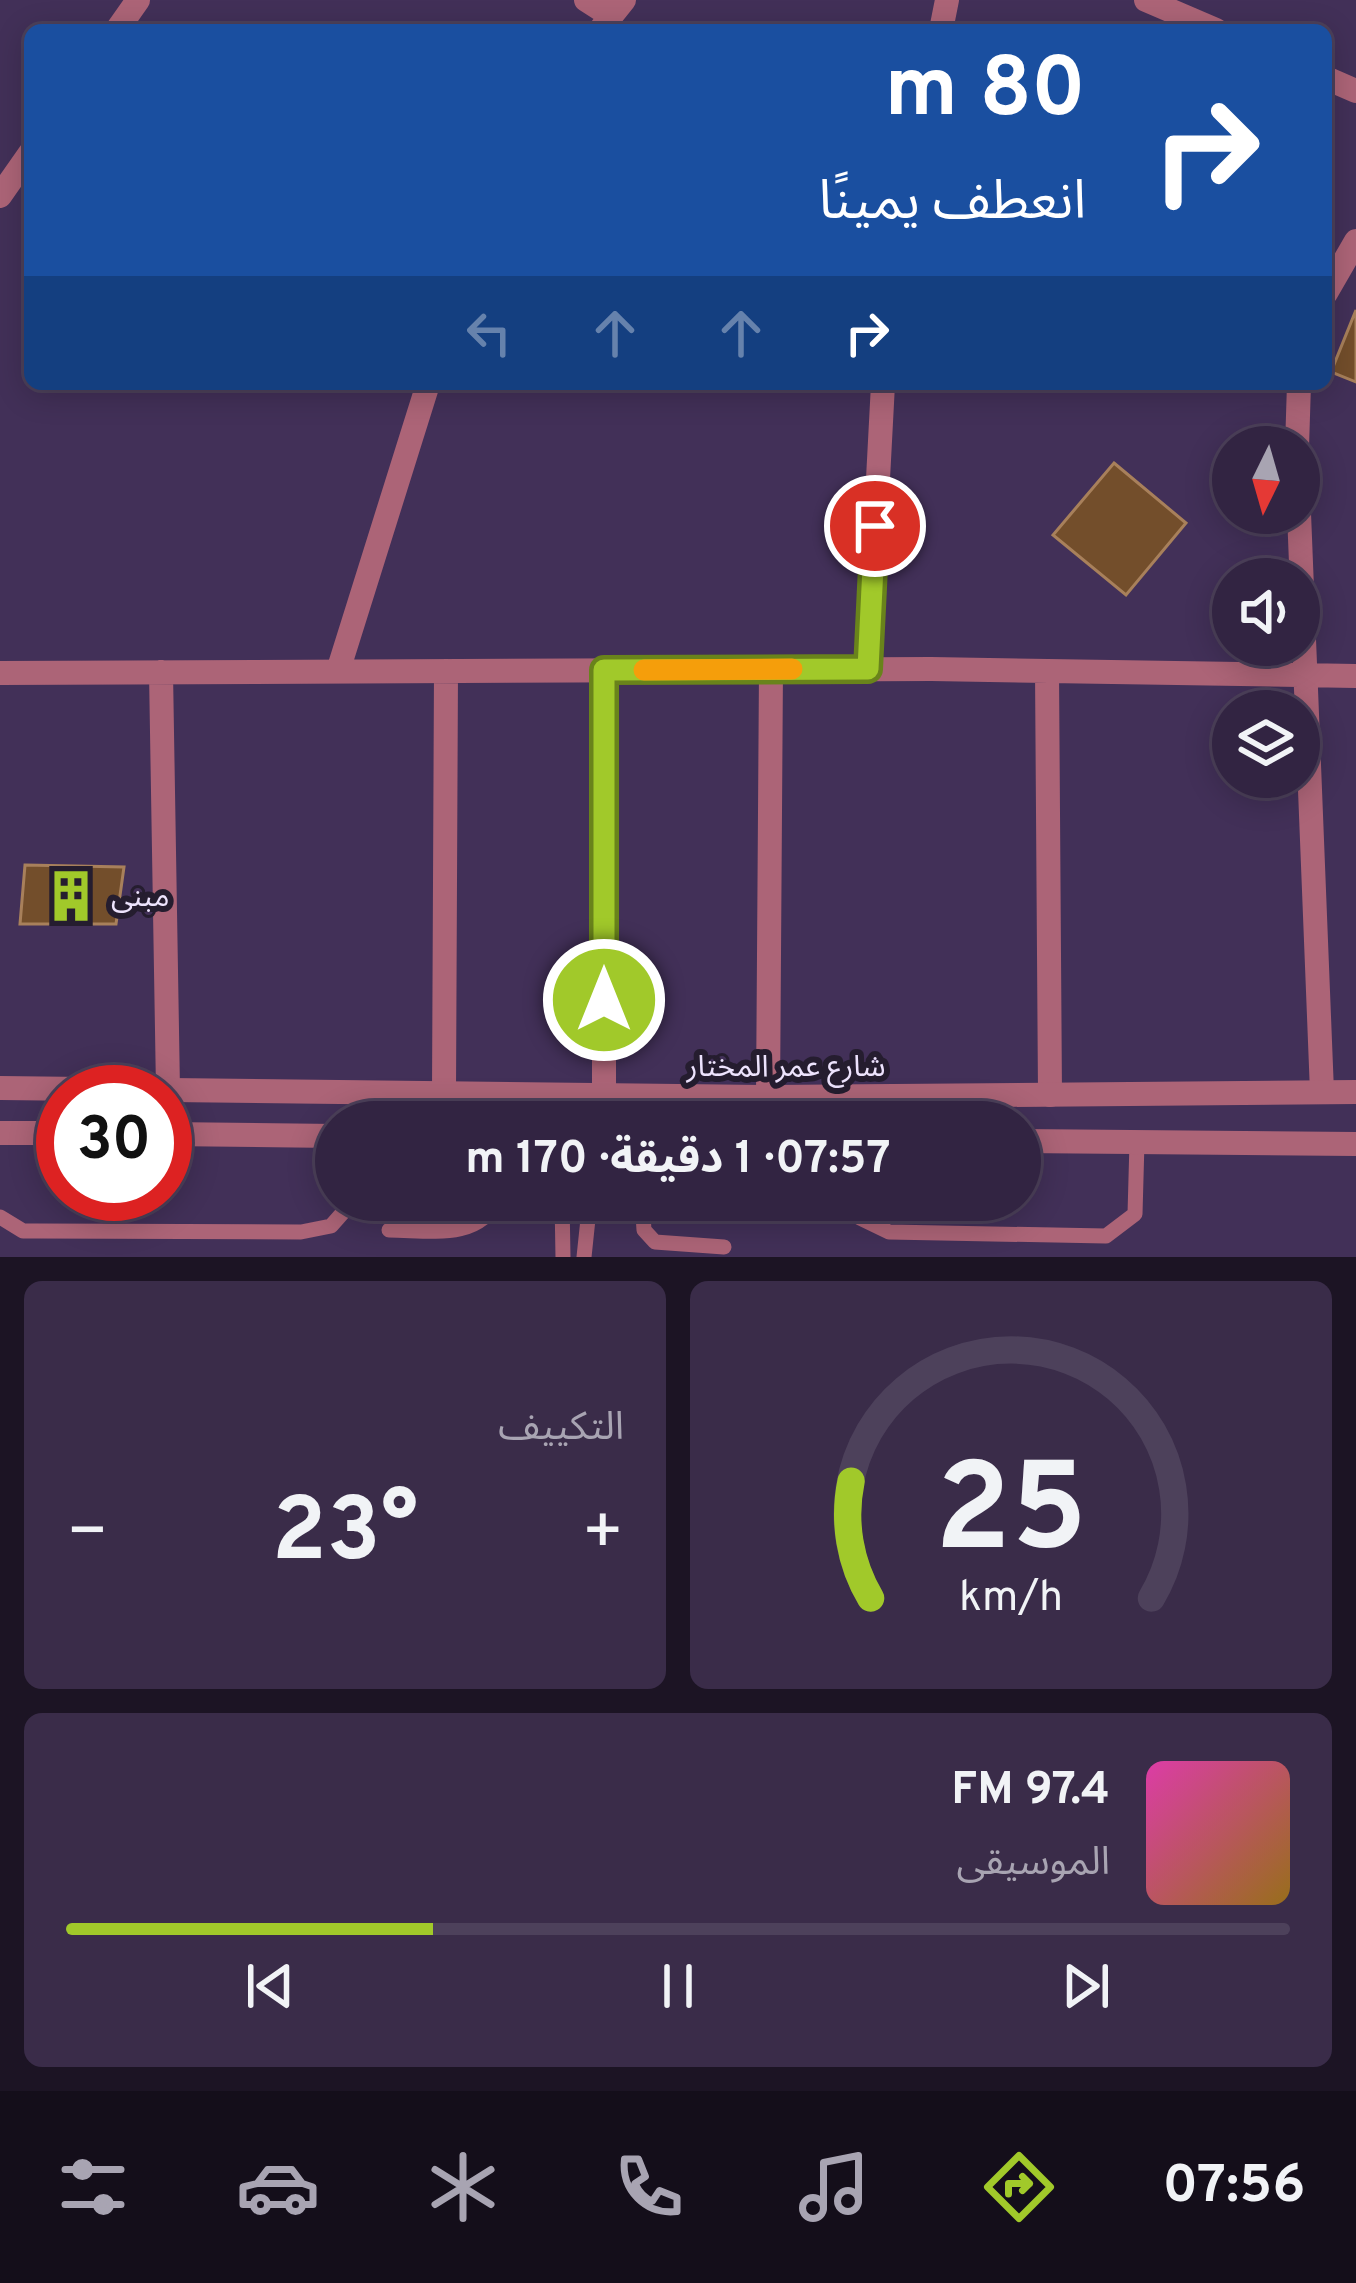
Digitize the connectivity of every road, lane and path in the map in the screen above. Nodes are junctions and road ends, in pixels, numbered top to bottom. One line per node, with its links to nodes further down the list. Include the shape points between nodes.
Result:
1 (586, 0): 3 (street)
2 (1146, 0): 4 (street)
3 (611, 16)
4 (1202, 24)
5 (24, 162): 6 (street)
6 (0, 196)
7 (1356, 241): 8 (street)
8 (1332, 283)
9 (426, 390): 17 (street)
10 (883, 390): 15 (street)
11 (1299, 390): 12 (street)
12 (1298, 426)
13 (1299, 534): 22 (street)
14 (771, 669): 15 (street); 16 (street); 33 (street)
15 (868, 669): 19 (street)
16 (604, 670): 18 (street); 32 (street)
17 (338, 671): 18 (street); 20 (street)
18 (446, 671): 30 (street)
19 (1047, 671): 22 (street); 31 (street)
20 (161, 672): 21 (street); 24 (street)
21 (0, 673)
22 (1302, 676): 23 (street); 28 (street)
23 (1356, 676)
24 (168, 1065)
25 (0, 1088): 26 (street, شارع عمر المختار)
26 (36, 1088)
27 (192, 1090): 30 (street, شارع عمر المختار)
28 (1322, 1092): 29 (street, شارع عمر المختار); 31 (street, شارع عمر المختار)
29 (1356, 1092)
30 (444, 1093): 32 (street, شارع عمر المختار)
31 (1050, 1094): 33 (street, شارع عمر المختار)
32 (604, 1095): 33 (street, شارع عمر المختار)
33 (768, 1096)
34 (0, 1132): 35 (street)
35 (36, 1133)
36 (192, 1134): 37 (street)
37 (315, 1136)
38 (1041, 1141): 39 (street)
39 (1137, 1142): 40 (street); 47 (lane, via 1135,1214 1106,1236 889,1232)
40 (1356, 1144)
41 (0, 1217): 42 (lane, via 23,1231 301,1232)
42 (335, 1221)
43 (482, 1221): 48 (lane, via 462,1230)
44 (562, 1221): 50 (lane)
45 (588, 1221): 51 (lane)
46 (643, 1221): 49 (lane, via 655,1242)
47 (868, 1221)
48 (389, 1230)
49 (724, 1247)
50 (563, 1257)
51 (584, 1257)

